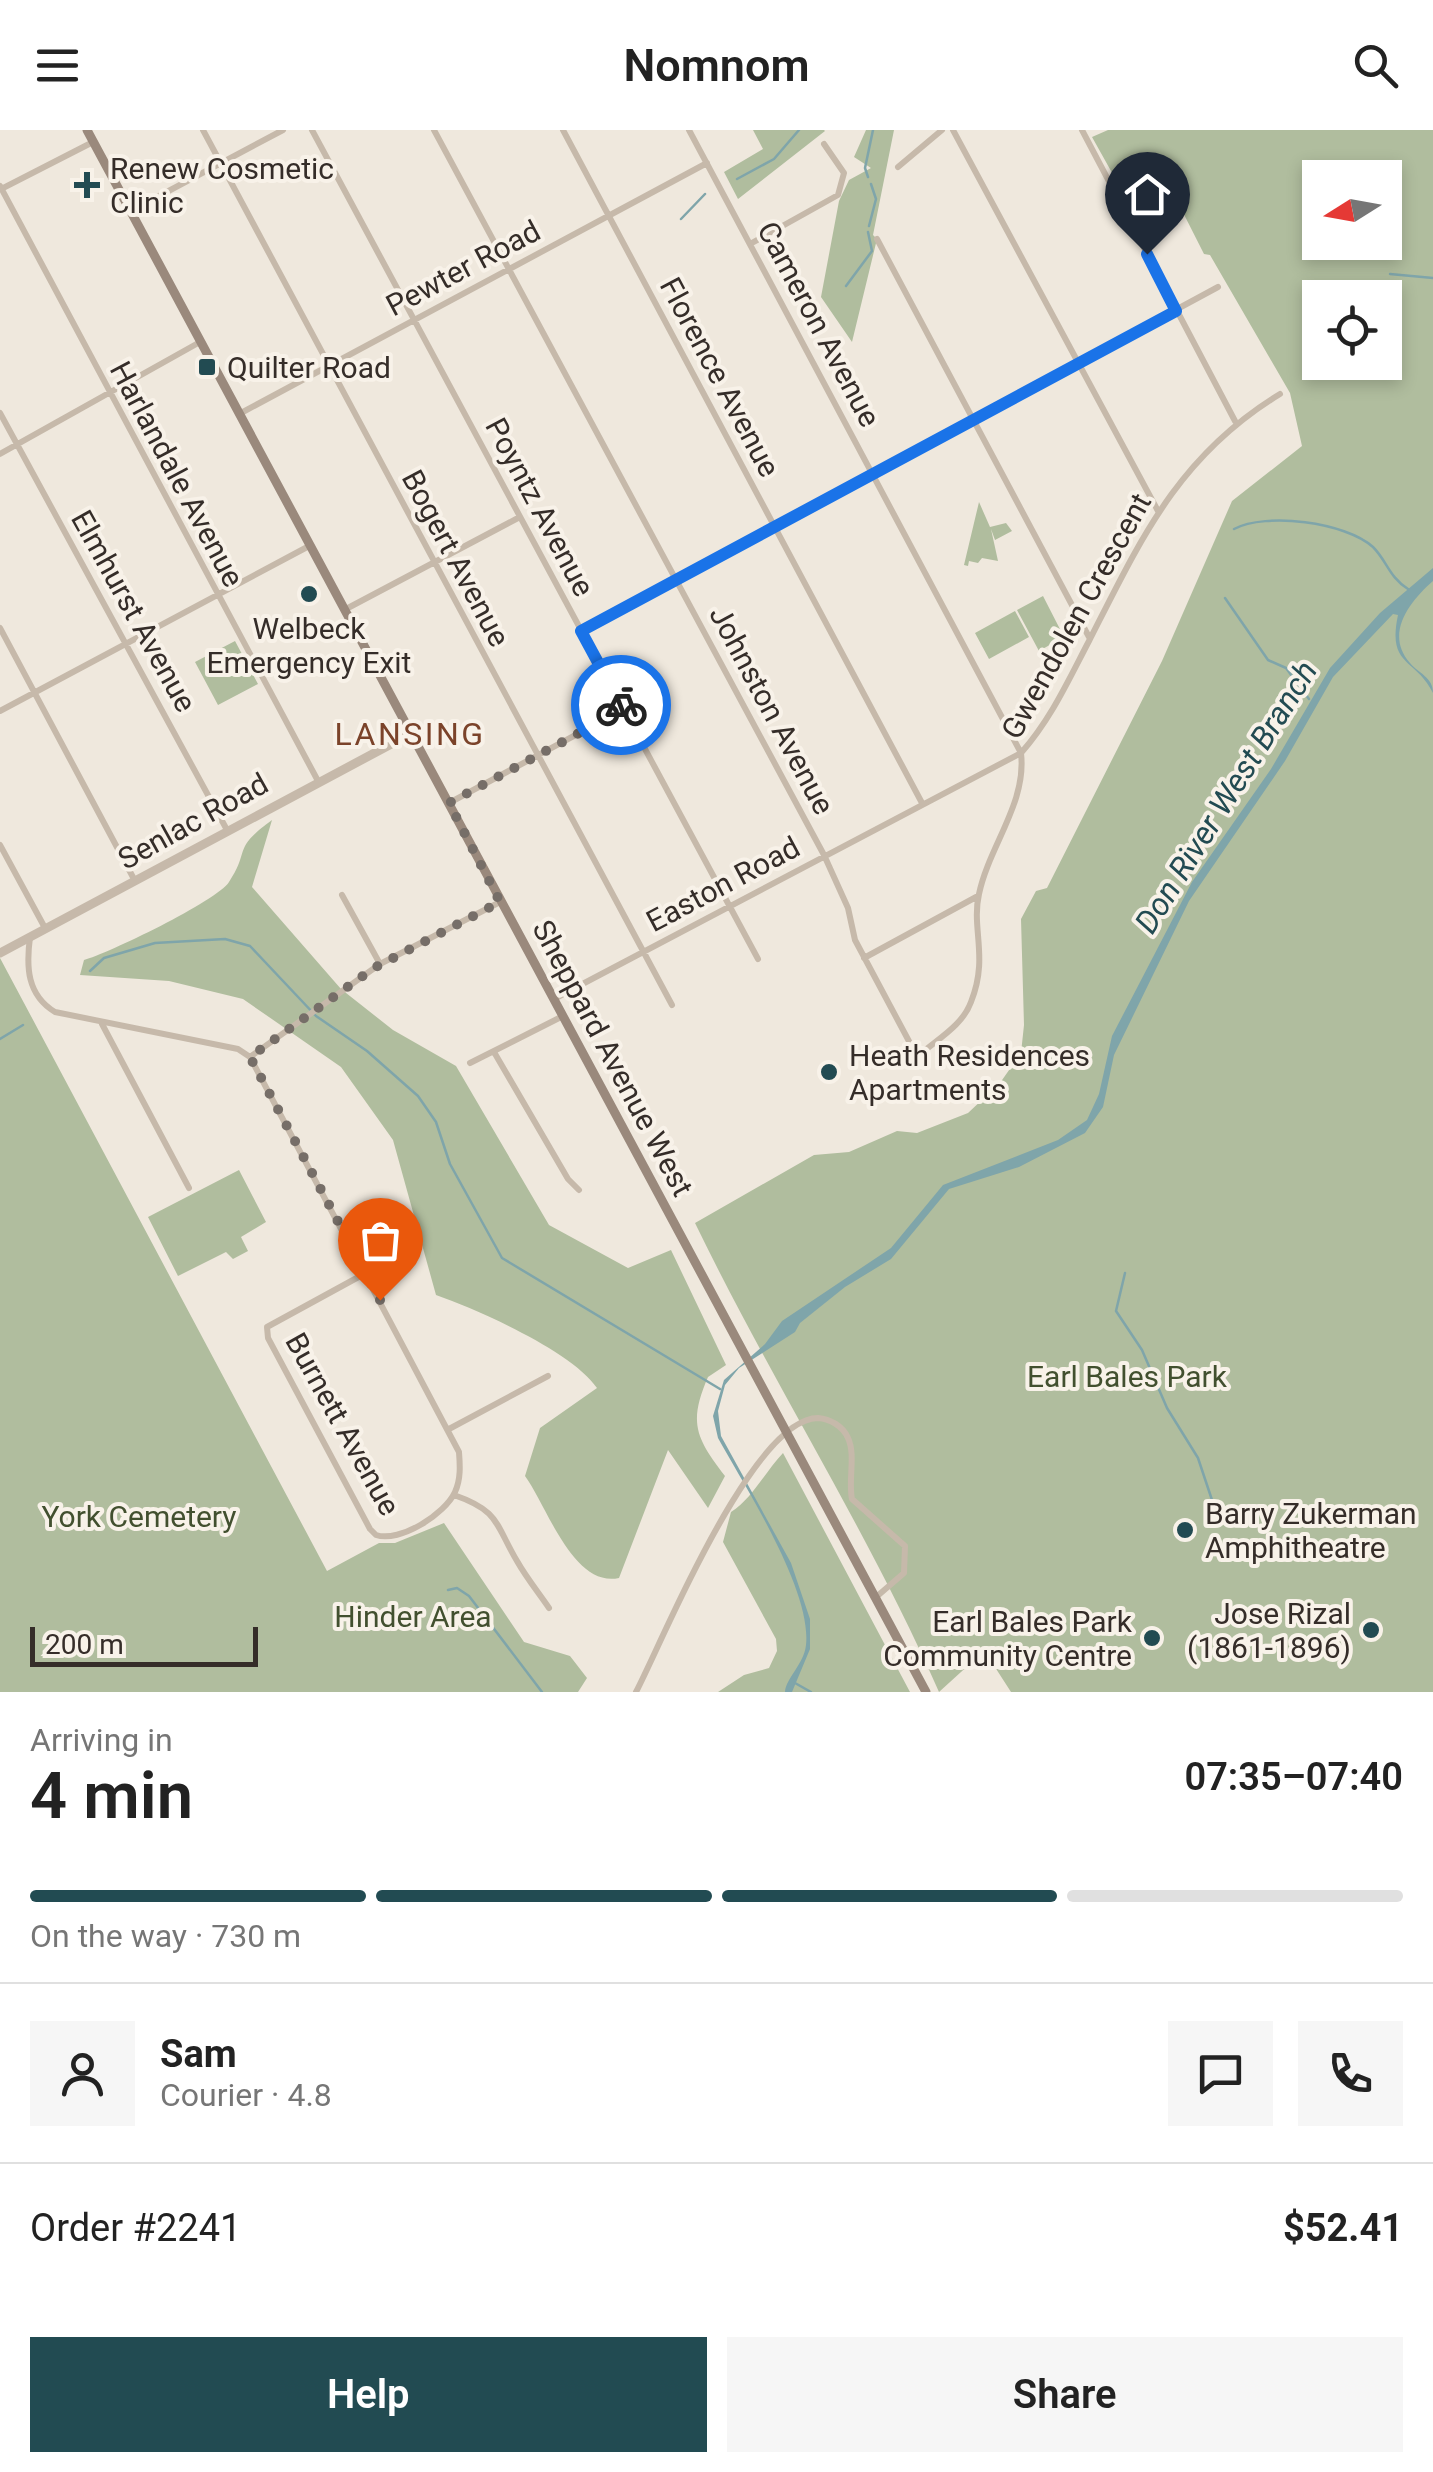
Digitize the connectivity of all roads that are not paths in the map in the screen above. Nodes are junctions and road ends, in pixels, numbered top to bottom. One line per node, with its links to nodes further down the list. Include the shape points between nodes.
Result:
1 (87, 130): 11 (main road, Sheppard Avenue West)
2 (202, 130): 14 (street, Bogert Avenue)
3 (283, 130): 14 (street)
4 (312, 130): 24 (street, Poyntz Avenue)
5 (434, 130): 21 (street, Johnston Avenue)
6 (562, 130): 18 (street, Florence Avenue)
7 (689, 130): 13 (street, Cameron Avenue)
8 (942, 130): 15 (street)
9 (953, 130): 26 (street)
10 (1082, 130): 23 (street)
11 (93, 142): 16 (street); 17 (main road, Sheppard Avenue West)
12 (824, 144): 20 (street, via 844,174 838,195)
13 (707, 163): 18 (street, Pewter Road); 20 (street, Cameron Avenue)
14 (220, 164): 17 (street); 27 (street, Bogert Avenue)
15 (898, 167)
16 (1, 188): 29 (street, Harlandale Avenue)
17 (131, 210): 25 (main road, Sheppard Avenue West)
18 (609, 216): 21 (street, Pewter Road); 39 (street, Florence Avenue)
19 (877, 239): 32 (street)
20 (750, 244): 36 (street, Cameron Avenue)
21 (508, 269): 24 (street, Pewter Road); 42 (street, Johnston Avenue)
22 (1218, 287): 23 (street)
23 (1176, 311): 26 (street); 33 (street)
24 (416, 319): 27 (street, Pewter Road); 38 (street, Poyntz Avenue)
25 (202, 341): 29 (street); 31 (main road, Sheppard Avenue West)
26 (1078, 364): 32 (street); 37 (street)
27 (328, 366): 31 (street, Pewter Road); 41 (street, Bogert Avenue)
28 (1280, 394): 33 (street, Gwendolen Crescent)
29 (109, 396): 34 (street); 43 (street, Harlandale Avenue)
30 (0, 413): 34 (street, Elmhurst Avenue)
31 (241, 413): 40 (main road, Sheppard Avenue West)
32 (974, 419): 36 (street); 47 (street)
33 (1236, 421): 37 (street, Gwendolen Crescent)
34 (17, 445): 35 (street); 48 (street, Elmhurst Avenue)
35 (0, 454)
36 (874, 474): 39 (street); 53 (street, Cameron Avenue)
37 (1158, 511): 47 (street, Gwendolen Crescent)
38 (518, 518): 41 (street); 46 (street, Poyntz Avenue)
39 (773, 526): 42 (street); 57 (street, Florence Avenue)
40 (311, 545): 43 (street); 44 (main road, Sheppard Avenue West)
41 (432, 562): 44 (street); 54 (street, Bogert Avenue)
42 (676, 578): 46 (street); 60 (street, Johnston Avenue)
43 (216, 594): 48 (street); 55 (street, Harlandale Avenue)
44 (346, 610): 52 (main road, Sheppard Avenue West)
45 (0, 628): 49 (street)
46 (581, 631): 50 (street, Poyntz Avenue)
47 (1090, 638): 53 (street, Gwendolen Crescent, via 1049,720)
48 (127, 644): 49 (street); 58 (street, Elmhurst Avenue)
49 (36, 692): 51 (street); 61 (street)
50 (624, 709): 54 (street); 65 (street, Poyntz Avenue)
51 (0, 710)
52 (410, 734): 55 (street, Senlac Road); 56 (main road, Sheppard Avenue West)
53 (1021, 753): 57 (street, Easton Road); 63 (street, Gwendolen Crescent, via 1024,776)
54 (536, 757): 56 (street); 68 (street, Bogert Avenue)
55 (318, 782): 58 (street, Senlac Road)
56 (449, 803): 64 (main road, Sheppard Avenue West)
57 (922, 803): 60 (street, Easton Road)
58 (227, 830): 61 (street, Senlac Road)
59 (0, 845): 66 (street)
60 (824, 855): 65 (street, Easton Road); 71 (street, Johnston Avenue)
61 (135, 881): 66 (street, Senlac Road)
62 (342, 895): 72 (street)
63 (978, 896): 71 (street); 78 (street, Gwendolen Crescent, via 982,958 970,1006 956,1025)
64 (500, 902): 72 (street); 73 (main road, Sheppard Avenue West)
65 (729, 904): 68 (street, Easton Road); 70 (street, Poyntz Avenue)
66 (45, 928): 67 (street, Senlac Road)
67 (30, 936): 69 (street, Senlac Road); 76 (street, via 28,970 41,1004)
68 (644, 952): 73 (street, Easton Road); 74 (street, Bogert Avenue)
69 (0, 953)
70 (758, 958)
71 (864, 958): 78 (street, Johnston Avenue)
72 (380, 964): 79 (street)
73 (554, 999): 75 (main road, Sheppard Avenue West)
74 (672, 1005)
75 (563, 1016): 77 (street); 87 (main road, Sheppard Avenue West)
76 (102, 1022): 79 (street, via 238,1049); 81 (street)
77 (494, 1052): 80 (street); 82 (street)
78 (916, 1052)
79 (250, 1057): 83 (street)
80 (470, 1063)
81 (189, 1188)
82 (579, 1190)
83 (364, 1274): 85 (street); 86 (street, Burnett Avenue, via 267,1327 370,1529 384,1538 435,1515)
84 (548, 1376): 85 (street)
85 (449, 1428): 86 (street, via 460,1452)
86 (454, 1495): 88 (street, via 482,1505 498,1520)
87 (875, 1598): 89 (street, via 904,1574 905,1546 852,1498 850,1444 843,1430 824,1418 796,1423 774,1442 735,1498); 90 (main road, Sheppard Avenue West)
88 (549, 1608)
89 (636, 1692)
90 (926, 1692)

